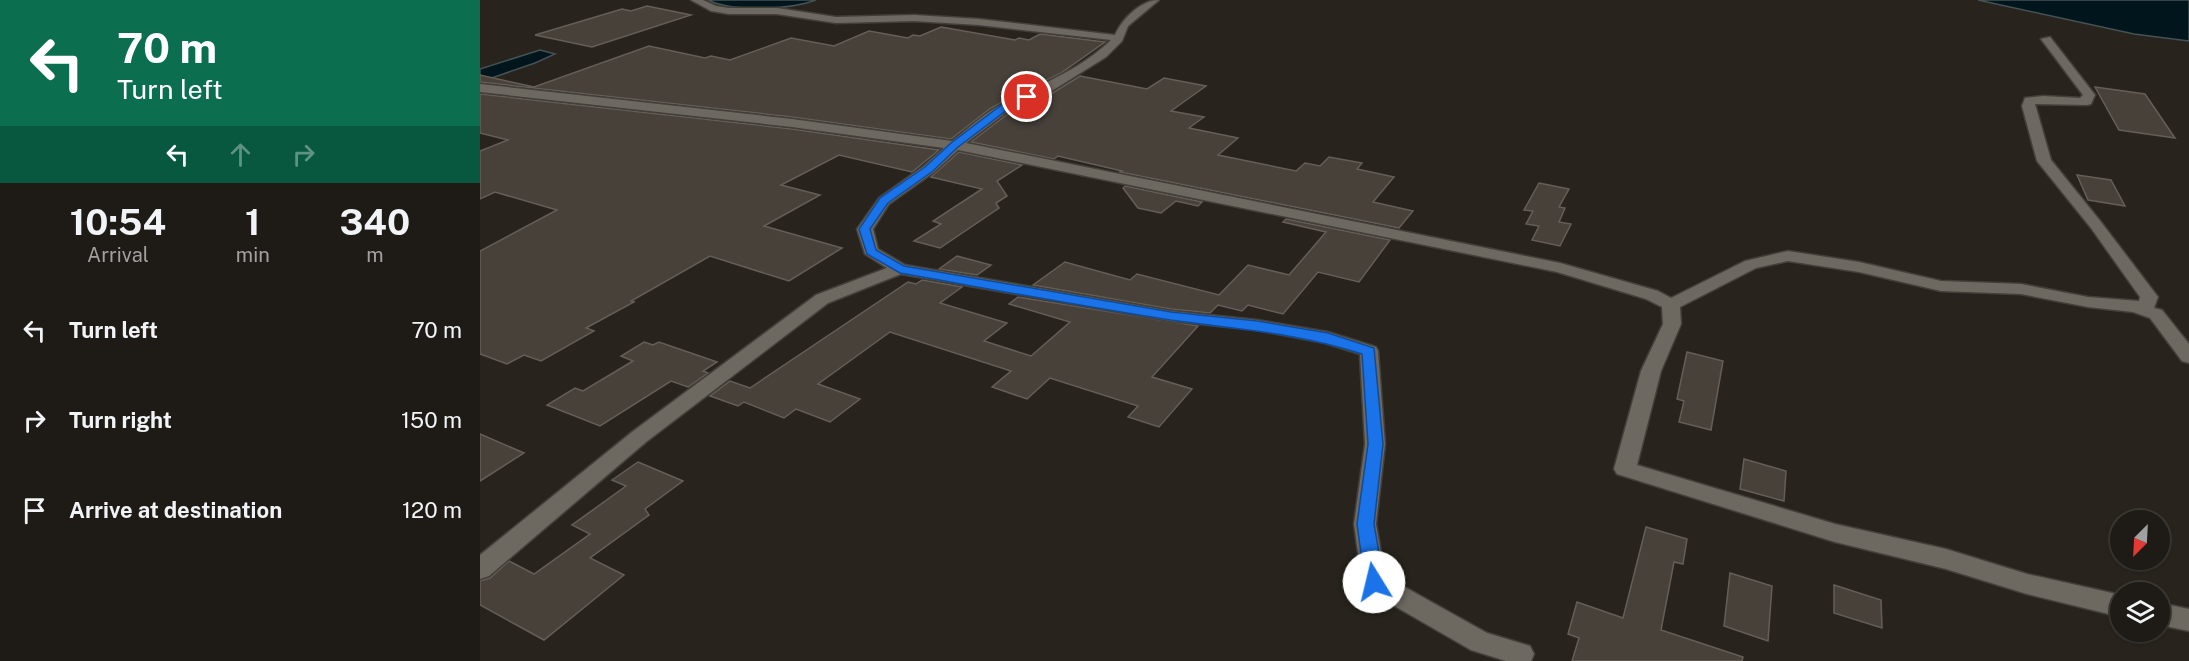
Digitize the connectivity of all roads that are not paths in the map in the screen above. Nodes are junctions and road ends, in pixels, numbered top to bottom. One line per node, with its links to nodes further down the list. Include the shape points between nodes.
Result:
1 (696, 0): 3 (street, via 729,11 777,11 836,20 914,18 979,22)
2 (1154, 0): 3 (street, via 1124,25)
3 (1118, 39): 6 (street, via 1102,55 1046,89 1008,105)
4 (2046, 39): 9 (street, via 2089,95 2087,101 2078,102 2029,101 2044,161 2149,297 2147,306)
5 (480, 88): 6 (street)
6 (955, 145): 7 (street, via 884,201 865,229 871,251); 8 (street, via 1560,268 1652,295)
7 (900, 269): 11 (street, via 822,299 639,437); 15 (street, via 1171,316 1298,332 1369,351 1376,444 1365,524 1374,582 1480,642)
8 (1671, 305): 9 (street, via 1751,264 1788,256 1941,286 2021,289); 12 (street, via 1672,324 1650,372 1625,469 1835,533)
9 (2135, 307): 10 (street, via 2156,314)
10 (2189, 357)
11 (480, 569)
12 (2110, 603)
13 (2170, 616): 14 (street)
14 (2189, 620)
15 (1521, 654)

